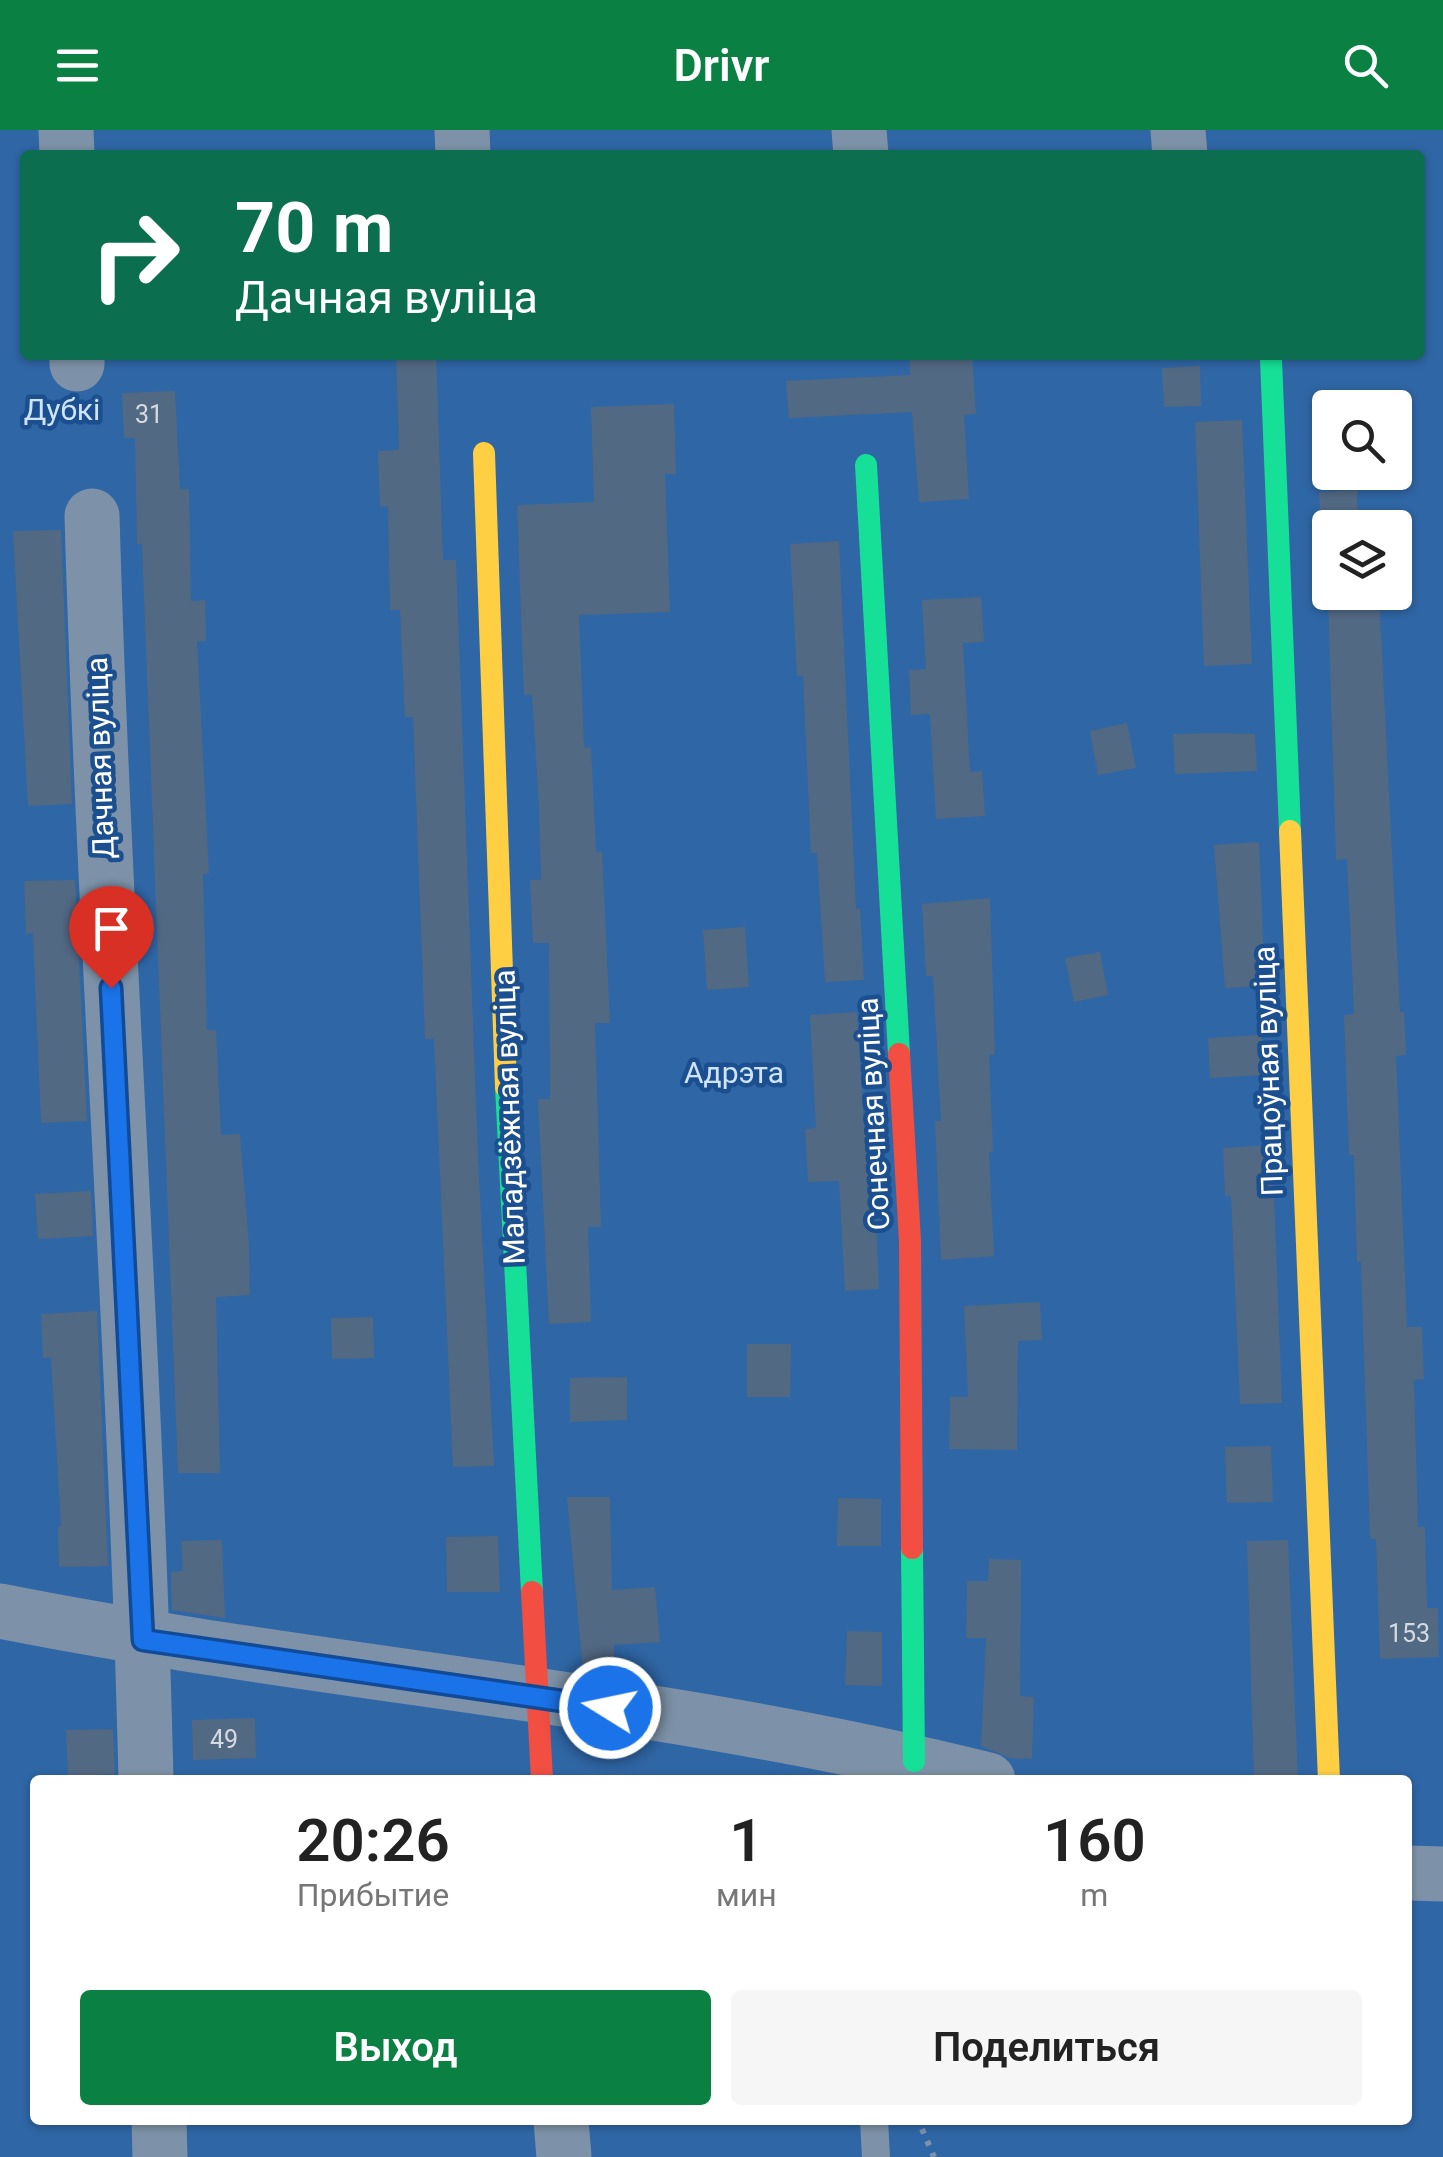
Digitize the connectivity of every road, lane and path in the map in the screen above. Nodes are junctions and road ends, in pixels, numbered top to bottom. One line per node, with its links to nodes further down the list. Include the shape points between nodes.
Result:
1 (1271, 360): 13 (street, Працоўная вуліца)
2 (484, 453): 7 (street, Маладзёжная вуліца, via 509,1158)
3 (866, 465): 8 (street, Сонечная вуліца, via 910,1241)
4 (92, 516): 6 (street, Дачная вуліца)
5 (0, 1611): 6 (street)
6 (143, 1640): 7 (street); 10 (street, Дачная вуліца)
7 (538, 1696): 9 (street); 11 (street, Маладзёжная вуліца)
8 (914, 1761): 9 (street); 12 (street)
9 (860, 1766)
10 (146, 1775)
11 (542, 1775)
12 (969, 1775)
13 (1329, 1775)
14 (1412, 1873): 15 (street)
15 (1443, 1874)
16 (159, 2125): 20 (street)
17 (562, 2125): 21 (street)
18 (874, 2125): 22 (lane)
19 (922, 2128): 23 (path)
20 (160, 2157)
21 (564, 2157)
22 (876, 2157)
23 (934, 2157)

